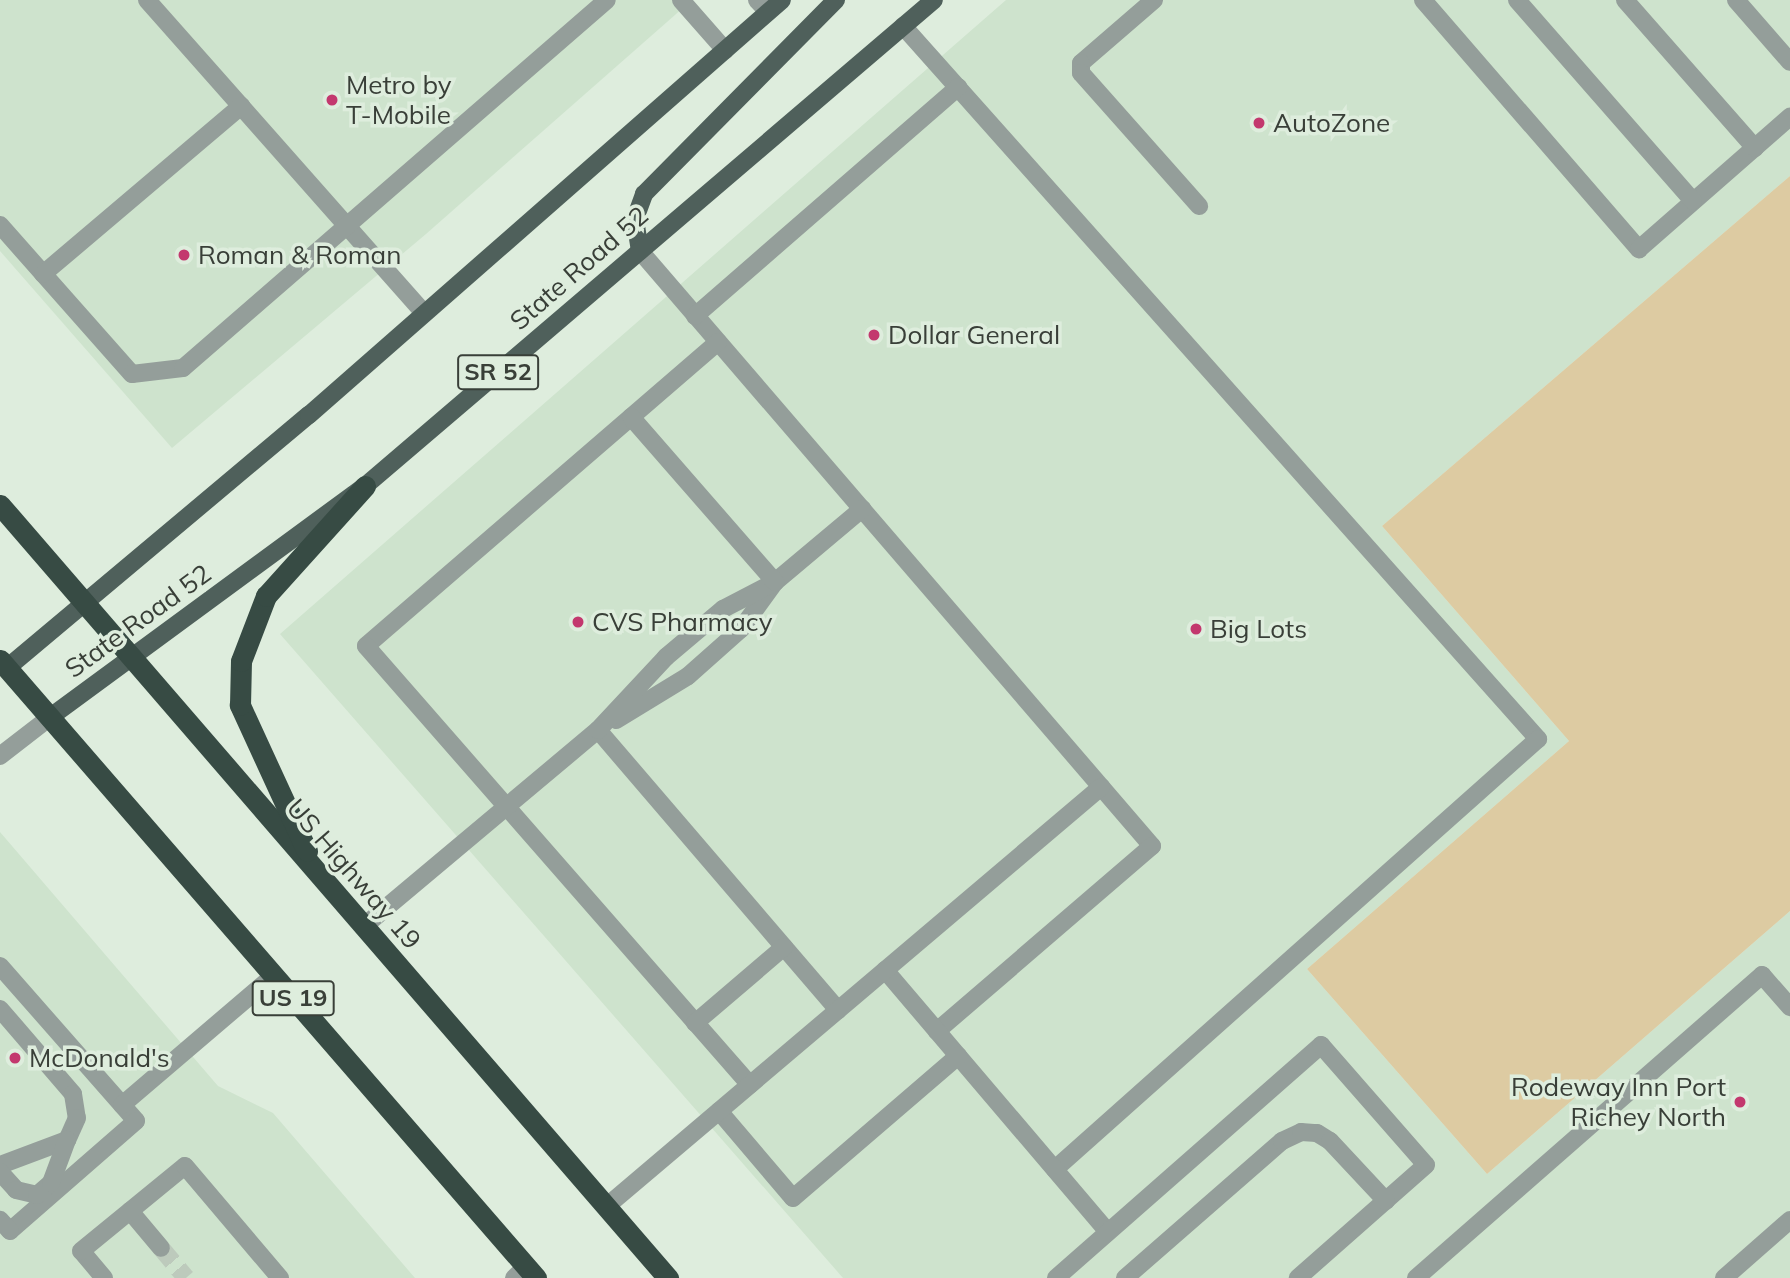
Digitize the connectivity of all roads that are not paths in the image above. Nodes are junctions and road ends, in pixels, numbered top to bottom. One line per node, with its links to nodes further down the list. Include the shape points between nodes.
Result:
1 (147, 0): 17 (street)
2 (607, 0): 23 (street)
3 (681, 0): 14 (street)
4 (782, 0): 12 (main road, State Road 52)
5 (836, 0): 24 (main road, via 644,194 635,219)
6 (934, 0): 13 (main road, State Road 52 / SR 52)
7 (1154, 0): 21 (street, via 1081,63 1081,73)
8 (1423, 0): 20 (street, via 1639,249)
9 (1517, 0): 20 (street)
10 (1625, 0): 19 (street)
11 (1736, 0): 15 (street)
12 (763, 6): 14 (main road, State Road 52)
13 (903, 26): 16 (street); 24 (main road, State Road 52 / SR 52)
14 (725, 50): 26 (main road, State Road 52)
15 (1790, 62)
16 (958, 87): 27 (street); 59 (street, via 1538,739)
17 (240, 106): 23 (street); 25 (street)
18 (1790, 117): 19 (street)
19 (1755, 148): 20 (street)
20 (1693, 201)
21 (1199, 206)
22 (0, 225): 25 (street)
23 (346, 225): 25 (street, via 183,368 132,374); 26 (street)
24 (640, 251): 27 (street); 30 (main road, State Road 52 / SR 52)
25 (43, 274)
26 (424, 313): 34 (main road, State Road 52)
27 (695, 316): 28 (street)
28 (718, 342): 29 (street); 32 (street)
29 (631, 417): 33 (street); 41 (street, via 366,646)
30 (365, 486): 35 (main road, State Road 52 / SR 52); 42 (highway, via 266,596 242,661 240,705)
31 (0, 505): 34 (highway, US Highway 19)
32 (862, 509): 33 (street); 40 (street)
33 (775, 582): 38 (street, via 723,609 666,657); 38 (street, via 741,629 688,676)
34 (86, 604): 35 (highway, US Highway 19); 36 (main road, State Road 52)
35 (131, 660): 37 (main road, State Road 52 / SR 52); 42 (highway, US Highway 19)
36 (2, 667): 37 (highway, US 19)
37 (50, 718): 39 (street); 47 (highway, US 19)
38 (598, 730): 41 (street); 44 (street)
39 (0, 756)
40 (1101, 787): 46 (street); 52 (street, via 1152,846)
41 (505, 808): 43 (street); 51 (street)
42 (318, 876): 43 (highway, US Highway 19)
43 (363, 927): 62 (highway, US Highway 19)
44 (784, 947): 50 (street); 51 (street)
45 (0, 966): 55 (street)
46 (885, 970): 50 (street); 52 (street)
47 (274, 976): 55 (street); 68 (highway, US 19)
48 (1790, 1007): 75 (street, via 1762,975)
49 (0, 1009): 57 (street, via 73,1094 77,1118)
50 (838, 1010): 54 (street)
51 (695, 1023): 54 (street)
52 (937, 1031): 53 (street)
53 (958, 1056): 56 (street, via 793,1198); 59 (street)
54 (750, 1085): 56 (street)
55 (122, 1105): 64 (street, via 136,1121 10,1231)
56 (719, 1111): 62 (street)
57 (66, 1140): 58 (street); 60 (street, via 51,1184 37,1195 16,1190)
58 (0, 1165)
59 (1055, 1169): 66 (street)
60 (0, 1172)
61 (1386, 1200): 66 (street, via 1426,1165 1321,1045); 73 (street, via 1329,1141 1317,1133 1301,1132 1282,1141); 74 (street)
62 (607, 1206): 71 (highway, US Highway 19)
63 (130, 1211): 67 (street); 69 (street, via 81,1251); 70 (street, via 184,1166)
64 (0, 1220)
65 (1790, 1220): 76 (street)
66 (1108, 1232): 72 (street)
67 (161, 1248)
68 (526, 1274)
69 (104, 1278)
70 (280, 1278)
71 (668, 1278)
72 (1056, 1278)
73 (1125, 1278)
74 (1298, 1278)
75 (1416, 1278)
76 (1724, 1278)

